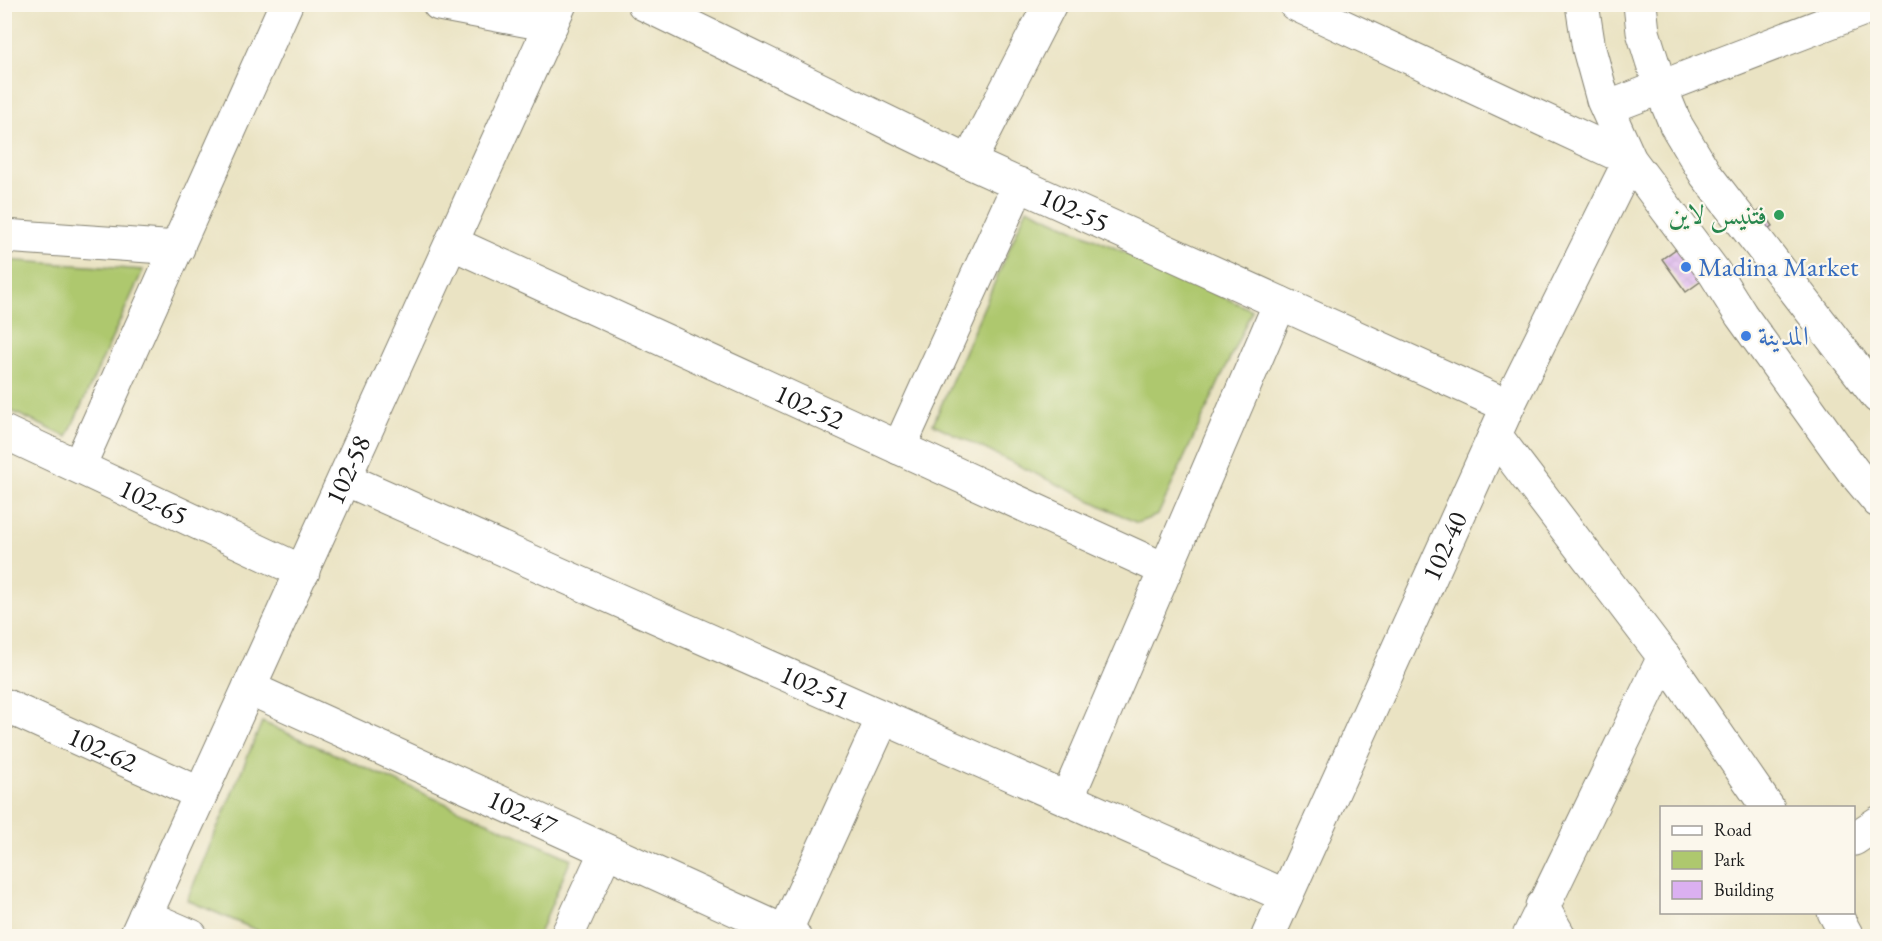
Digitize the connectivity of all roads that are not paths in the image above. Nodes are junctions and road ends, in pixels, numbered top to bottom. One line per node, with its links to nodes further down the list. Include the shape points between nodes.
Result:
1 (286, 4): 17 (street)
2 (439, 4): 9 (street)
3 (645, 4): 13 (street, 102-55)
4 (1050, 4): 13 (street)
5 (1295, 4): 12 (street)
6 (1582, 4): 11 (street, via 1589,49)
7 (1640, 4): 10 (street, via 1643,32)
8 (1877, 4): 10 (street)
9 (556, 14): 16 (street, 102-58)
10 (1660, 86): 11 (street); 19 (street, via 1676,125 1706,175)
11 (1607, 108): 12 (street)
12 (1630, 160): 20 (street, 102-40); 25 (street)
13 (969, 162): 14 (street, 102-55)
14 (1018, 184): 18 (street, 102-55); 22 (street)
15 (4, 236): 17 (street)
16 (452, 243): 22 (street, 102-52); 24 (street, 102-58)
17 (178, 248): 23 (street)
18 (1280, 303): 20 (street, 102-55); 26 (street)
19 (1878, 397)
20 (1502, 420): 28 (street); 38 (street, 102-40)
21 (4, 432): 23 (street, 102-65)
22 (899, 448): 26 (street, 102-52)
23 (79, 466): 27 (street, 102-65)
24 (345, 479): 27 (street, 102-58); 31 (street, 102-51)
25 (1878, 501)
26 (1166, 570): 33 (street)
27 (303, 572): 29 (street, 102-58)
28 (1664, 657): 34 (street); 39 (street)
29 (249, 688): 32 (street, 102-58); 37 (street, 102-47)
30 (4, 705): 32 (street, 102-62)
31 (883, 718): 33 (street, 102-51); 42 (street)
32 (201, 794): 41 (street, 102-58)
33 (1067, 799): 38 (street, 102-51)
34 (1767, 806)
35 (1878, 823): 36 (street)
36 (1855, 838)
37 (606, 851): 42 (street, 102-47); 44 (street)
38 (1286, 896): 45 (street, 102-40)
39 (1542, 906): 46 (street); 47 (street)
40 (1835, 914): 48 (street)
41 (141, 926): 43 (street)
42 (790, 934)
43 (191, 936)
44 (567, 936)
45 (1268, 936)
46 (1529, 936)
47 (1559, 936)
48 (1847, 936)

